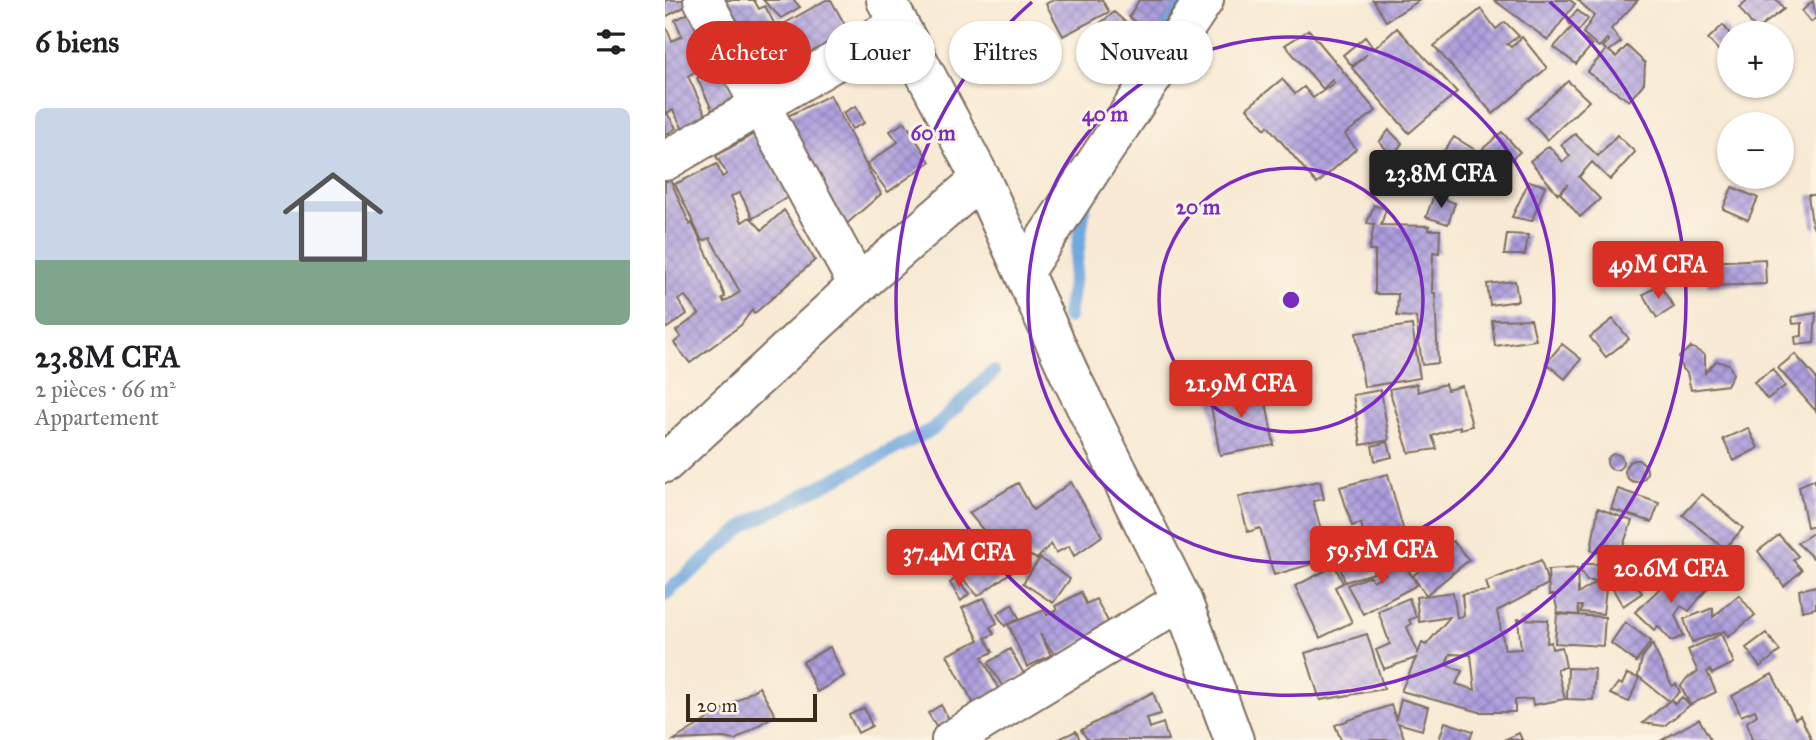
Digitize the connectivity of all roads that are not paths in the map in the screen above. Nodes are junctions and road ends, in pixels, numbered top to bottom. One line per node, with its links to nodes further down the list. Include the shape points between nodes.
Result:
1 (703, 0): 4 (street)
2 (1204, 0): 7 (street)
3 (893, 12): 4 (street); 6 (street)
4 (762, 105): 5 (street); 8 (street)
5 (665, 161)
6 (981, 179): 7 (street); 8 (street)
7 (1024, 271): 10 (street)
8 (858, 285): 9 (street)
9 (665, 463)
10 (1182, 600): 11 (street); 12 (street)
11 (951, 740)
12 (1234, 740)

